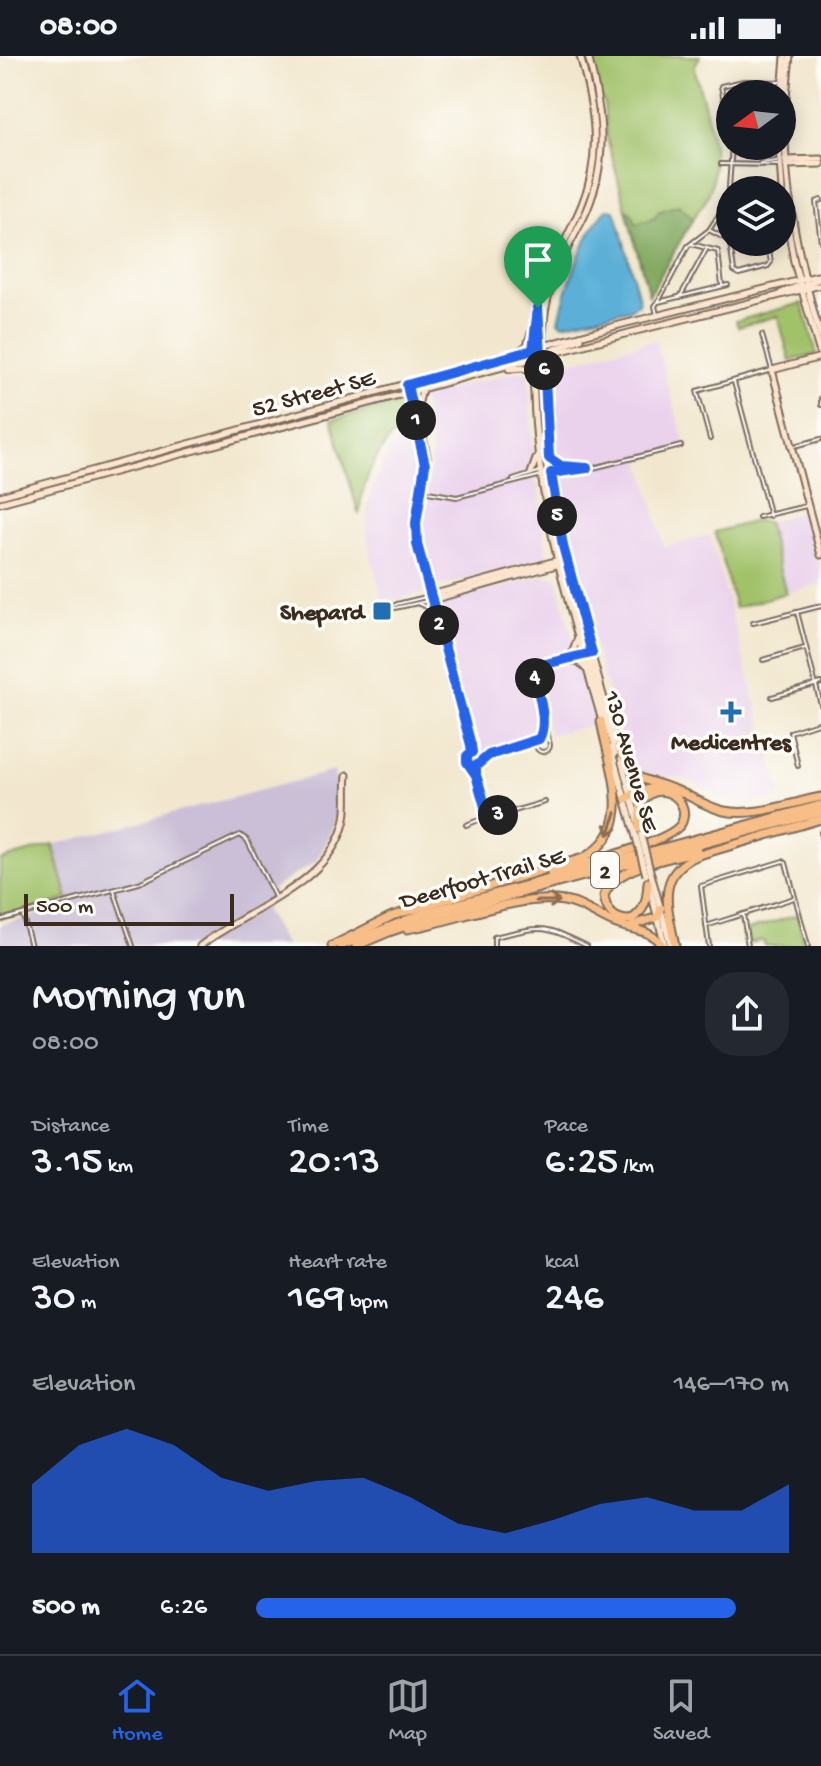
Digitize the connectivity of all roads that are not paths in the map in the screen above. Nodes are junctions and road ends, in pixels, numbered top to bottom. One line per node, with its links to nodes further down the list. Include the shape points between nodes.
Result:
1 (580, 56): 4 (main road, 130 Avenue SE)
2 (588, 56): 6 (main road, 130 Avenue SE)
3 (788, 56): 5 (main road)
4 (583, 64): 6 (main road); 7 (main road, 130 Avenue SE)
5 (785, 80)
6 (601, 111): 7 (main road); 41 (main road, 130 Avenue SE, via 597,180 558,269)
7 (595, 123): 33 (main road, 130 Avenue SE, via 589,184)
8 (732, 160): 13 (street)
9 (782, 160): 11 (main road)
10 (821, 162): 11 (main road)
11 (783, 163): 13 (street); 15 (main road); 27 (main road)
12 (721, 164): 13 (street)
13 (732, 164): 14 (street)
14 (731, 176)
15 (783, 176)
16 (821, 200): 20 (street, via 816,202)
17 (716, 220): 18 (street)
18 (709, 230): 19 (street); 21 (street)
19 (716, 234)
20 (821, 242)
21 (690, 243): 22 (street); 39 (street)
22 (707, 248): 34 (street, via 718,251); 37 (street)
23 (732, 256): 24 (street, via 739,274 768,266)
24 (770, 256)
25 (793, 256): 26 (main road)
26 (794, 262): 29 (main road); 30 (main road)
27 (803, 269): 28 (main road); 30 (main road)
28 (821, 276): 30 (main road)
29 (789, 283): 30 (main road, 52 Street SE); 40 (main road, 52 Street SE)
30 (803, 284): 32 (main road, 52 Street SE); 35 (main road, 52 Street SE); 36 (main road); 38 (main road)
31 (728, 285): 34 (street)
32 (820, 285): 38 (main road)
33 (543, 286): 46 (main road, 130 Avenue SE); 48 (main road, via 527,345)
34 (723, 287): 37 (street)
35 (789, 293): 36 (main road, 52 Street SE); 38 (main road)
36 (773, 297): 47 (main road, 52 Street SE)
37 (679, 298): 39 (street)
38 (807, 298): 44 (main road); 49 (main road)
39 (658, 302): 40 (street)
40 (657, 316): 42 (main road, 52 Street SE)
41 (544, 327): 45 (main road, via 549,338); 46 (main road, 130 Avenue SE)
42 (597, 332): 45 (main road, 52 Street SE); 46 (main road)
43 (762, 335): 51 (street)
44 (821, 338)
45 (567, 340): 46 (main road, 52 Street SE)
46 (539, 353): 47 (main road, 52 Street SE); 48 (main road, 52 Street SE); 50 (main road); 52 (main road, 130 Avenue SE); 54 (main road, 130 Avenue SE)
47 (555, 354): 54 (main road)
48 (505, 357): 55 (main road, 52 Street SE)
49 (821, 357): 51 (main road)
50 (498, 370): 52 (main road, via 523,368); 56 (main road, 52 Street SE)
51 (772, 370): 53 (street); 65 (main road)
52 (533, 374): 61 (main road, 130 Avenue SE)
53 (734, 381): 62 (street, via 697,391); 77 (street)
54 (545, 388): 67 (main road, 130 Avenue SE)
55 (410, 389): 56 (main road, 52 Street SE); 57 (main road, 52 Street SE); 60 (main road); 74 (main road, 52 Street SE)
56 (423, 389): 60 (main road)
57 (391, 398): 60 (main road, via 407,401); 75 (main road, 52 Street SE)
58 (821, 398): 59 (street)
59 (821, 405)
60 (415, 410): 73 (main road, via 427,449)
61 (536, 431): 66 (main road, 130 Avenue SE); 70 (main road)
62 (710, 439)
63 (821, 439): 65 (street)
64 (681, 446): 69 (street)
65 (792, 447): 76 (main road)
66 (537, 455): 70 (main road, 130 Avenue SE); 71 (main road)
67 (549, 458): 68 (main road); 70 (main road, 130 Avenue SE)
68 (561, 466): 69 (street); 70 (street)
69 (587, 468): 70 (street)
70 (545, 472): 71 (street); 72 (main road, 130 Avenue SE); 83 (main road, 130 Avenue SE)
71 (531, 475): 72 (main road); 73 (street, via 453,497)
72 (542, 484): 79 (main road, 130 Avenue SE)
73 (421, 491): 86 (main road, via 416,539)
74 (0, 496)
75 (0, 503)
76 (808, 505): 77 (street); 80 (main road)
77 (770, 516): 78 (street)
78 (759, 517)
79 (552, 541): 82 (main road); 83 (main road, 130 Avenue SE)
80 (820, 544): 81 (main road)
81 (821, 555)
82 (546, 562): 83 (main road); 87 (main road)
83 (562, 562): 84 (main road); 85 (main road, 130 Avenue SE); 96 (main road, 130 Avenue SE, via 578,603)
84 (542, 569): 85 (main road); 88 (main road)
85 (560, 576): 94 (main road, 130 Avenue SE)
86 (428, 585): 87 (main road); 88 (main road)
87 (448, 591): 88 (main road)
88 (431, 598): 89 (street); 89 (street, via 390,609); 91 (street)
89 (418, 603): 91 (street)
90 (821, 606): 92 (street)
91 (434, 610): 114 (street)
92 (797, 612): 93 (street); 95 (street)
93 (753, 623)
94 (577, 635): 96 (main road, 130 Avenue SE); 97 (main road)
95 (806, 648): 99 (street); 103 (street)
96 (587, 652): 97 (street); 98 (street); 101 (main road, 130 Avenue SE); 112 (main road, 130 Avenue SE); 123 (main road)
97 (572, 654): 100 (street)
98 (567, 660): 100 (street); 101 (main road)
99 (763, 660)
100 (540, 665): 108 (street, via 535,668)
101 (587, 670): 106 (main road, 130 Avenue SE)
102 (821, 683): 103 (street)
103 (816, 684): 104 (street); 105 (street)
104 (772, 697)
105 (821, 705)
106 (601, 721): 125 (main road, 130 Avenue SE); 154 (highway, one-way to 154, via 617,808 610,833 593,852 392,916)
107 (821, 722): 120 (street, via 790,732)
108 (543, 724): 109 (street); 110 (street)
109 (539, 739): 110 (street); 111 (street); 113 (street)
110 (549, 742): 113 (street, via 547,750)
111 (522, 745): 113 (street); 116 (street)
112 (618, 747): 123 (main road, 130 Avenue SE); 124 (highway, via 634,776)
113 (537, 750)
114 (473, 752): 115 (street); 118 (street, via 467,758)
115 (480, 755): 116 (street); 117 (street)
116 (487, 755): 117 (street)
117 (481, 761): 119 (street)
118 (470, 765): 119 (street); 122 (street)
119 (476, 766): 122 (street)
120 (798, 766)
121 (347, 775): 142 (main road, via 346,814 332,851)
122 (476, 775): 130 (street)
123 (627, 783): 125 (main road, 130 Avenue SE)
124 (671, 788): 125 (highway, via 656,787); 126 (highway, via 734,812)
125 (628, 797): 136 (main road, 130 Avenue SE)
126 (821, 797)
127 (544, 803): 131 (street)
128 (821, 805): 140 (highway, Deerfoot Trail SE / 2)
129 (821, 812): 137 (highway, Deerfoot Trail SE / 2)
130 (488, 815): 131 (street); 132 (street); 132 (street, via 491,823); 134 (street)
131 (500, 815): 132 (street)
132 (495, 819)
133 (821, 819): 159 (highway, via 681,864 667,892)
134 (466, 825)
135 (821, 832): 138 (street)
136 (639, 834): 139 (main road, 130 Avenue SE, bridge); 140 (highway, via 640,809 649,795 673,794 684,818 672,834)
137 (734, 836): 139 (highway, via 621,874 604,896 611,914 630,920 641,913); 150 (highway, Deerfoot Trail SE / 2)
138 (821, 837)
139 (649, 877): 144 (main road, 130 Avenue SE)
140 (518, 887): 155 (highway, Deerfoot Trail SE / 2, via 403,920)
141 (114, 890): 142 (street, via 243,836); 146 (street); 152 (street)
142 (276, 898): 153 (main road)
143 (795, 898): 145 (street); 149 (street, via 783,861 709,883 700,888); 162 (street)
144 (660, 913): 148 (highway); 159 (main road, 130 Avenue SE)
145 (742, 913): 149 (street); 161 (street)
146 (22, 914): 147 (street); 151 (street)
147 (0, 920)
148 (623, 926): 150 (highway, one-way to 148, via 545,900 581,906); 159 (highway)
149 (706, 926): 160 (street)
150 (389, 932): 156 (highway, Deerfoot Trail SE / 2)
151 (31, 946)
152 (133, 946)
153 (200, 946)
154 (332, 946)
155 (341, 946)
156 (356, 946)
157 (494, 946): 158 (street, via 494,937 541,928 560,931)
158 (587, 946)
159 (669, 946)
160 (709, 946)
161 (748, 946)
162 (808, 946)

